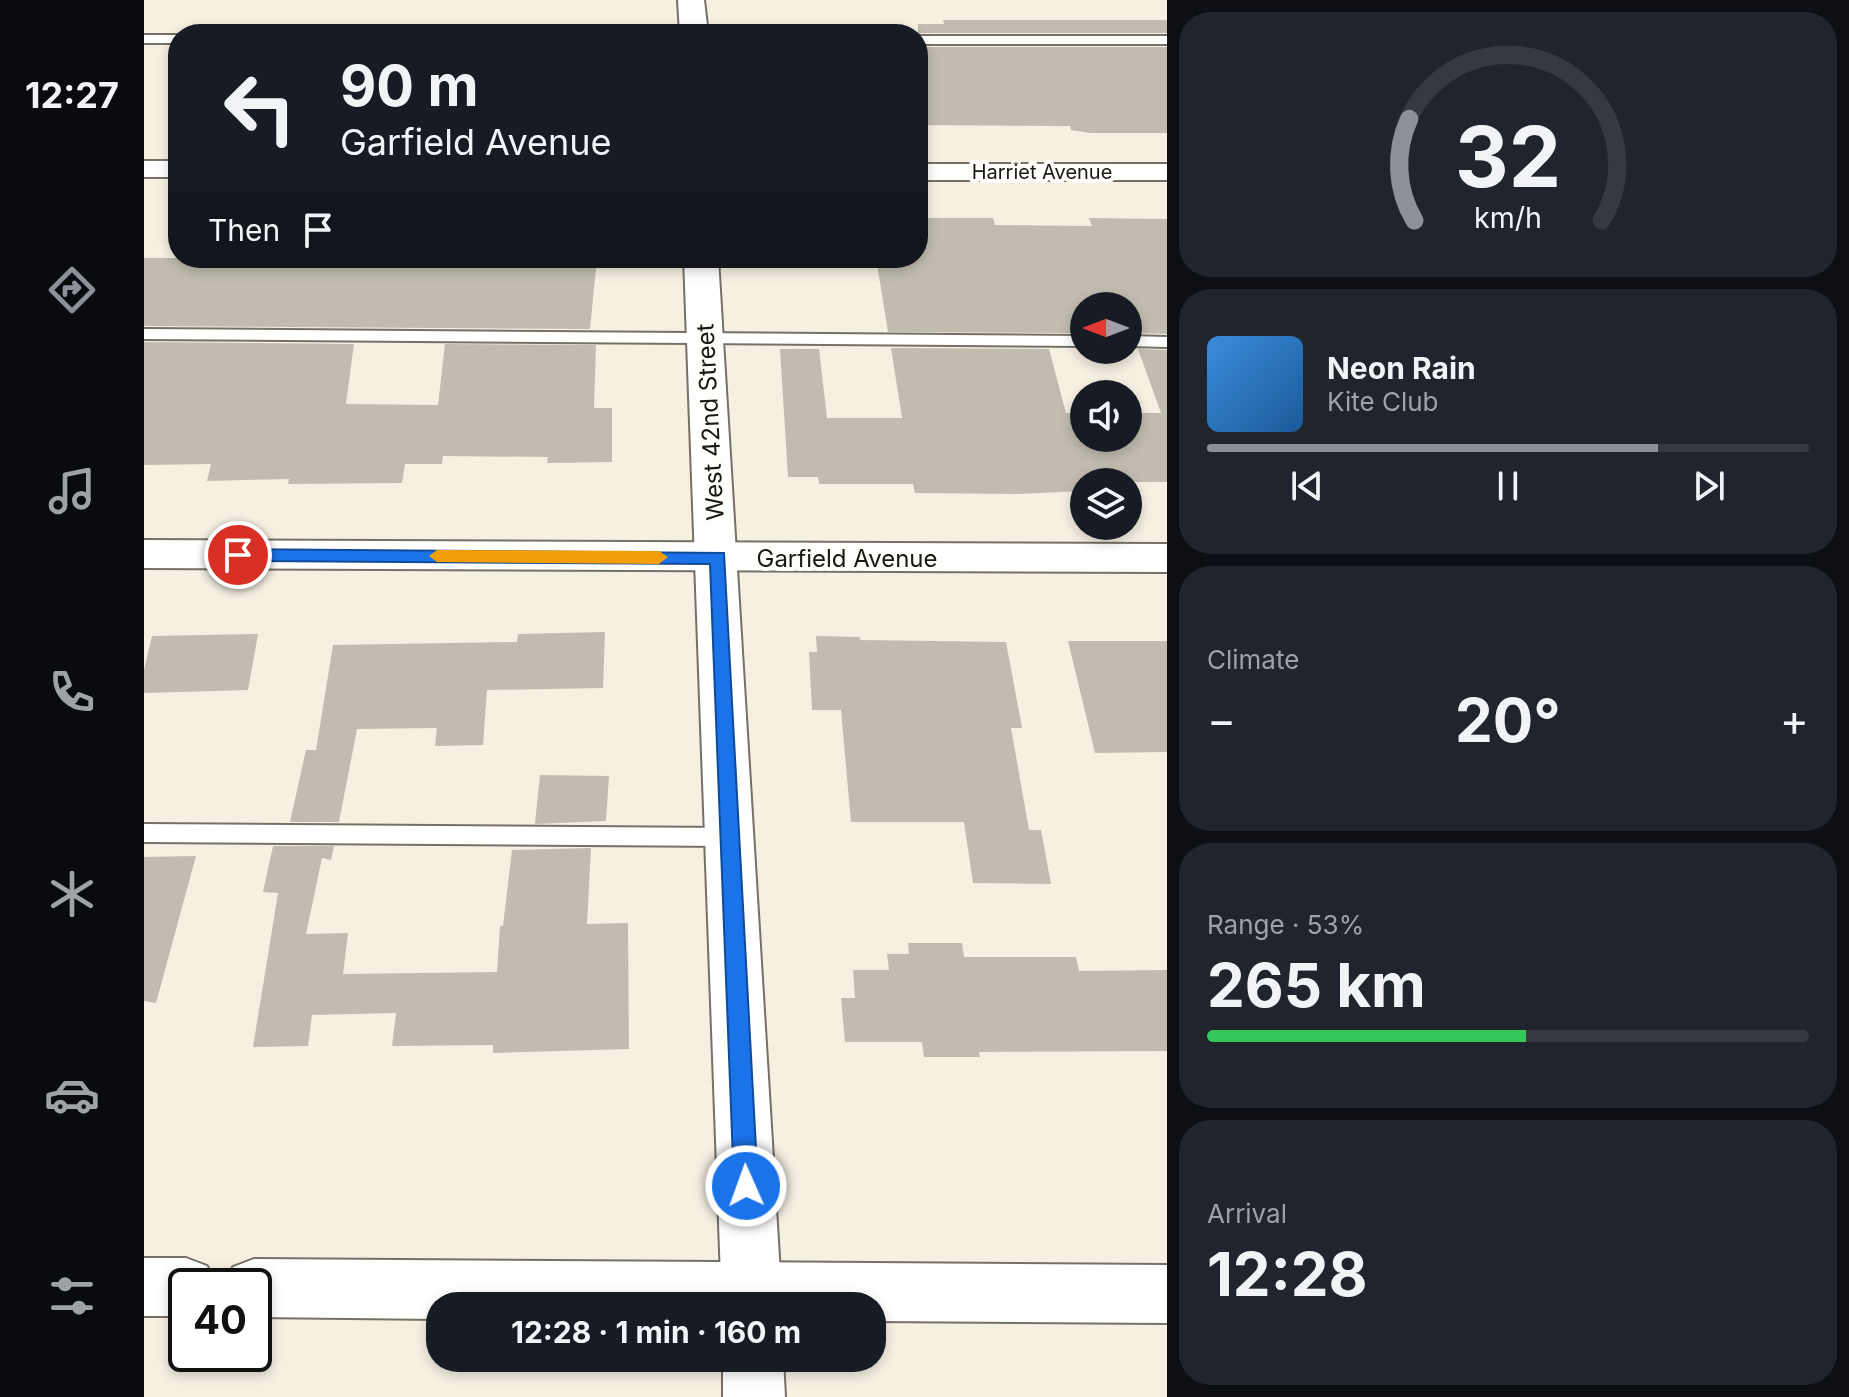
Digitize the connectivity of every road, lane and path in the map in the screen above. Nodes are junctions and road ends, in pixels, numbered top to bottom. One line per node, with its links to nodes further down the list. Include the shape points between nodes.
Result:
1 (691, 0): 2 (street)
2 (693, 24)
3 (144, 39): 4 (lane)
4 (168, 39)
5 (928, 40): 6 (lane)
6 (1167, 40)
7 (144, 169): 8 (street)
8 (168, 169)
9 (928, 172): 10 (street, Harriet Avenue)
10 (1167, 172)
11 (702, 268): 13 (street, West 42nd Street)
12 (144, 334): 13 (lane)
13 (706, 339): 14 (lane); 18 (street, West 42nd Street)
14 (1070, 341)
15 (1142, 341): 16 (lane)
16 (1167, 342)
17 (144, 554): 18 (street, Garfield Avenue)
18 (718, 558): 19 (street, Garfield Avenue); 21 (street, West 42nd Street)
19 (1167, 558)
20 (144, 833): 21 (lane)
21 (729, 837): 26 (street, West 42nd Street)
22 (144, 1287): 23 (street)
23 (168, 1287)
24 (272, 1288): 25 (street)
25 (435, 1292)
26 (751, 1292)
27 (1167, 1294): 28 (street)
28 (886, 1297)
29 (753, 1372): 30 (street)
30 (754, 1397)

